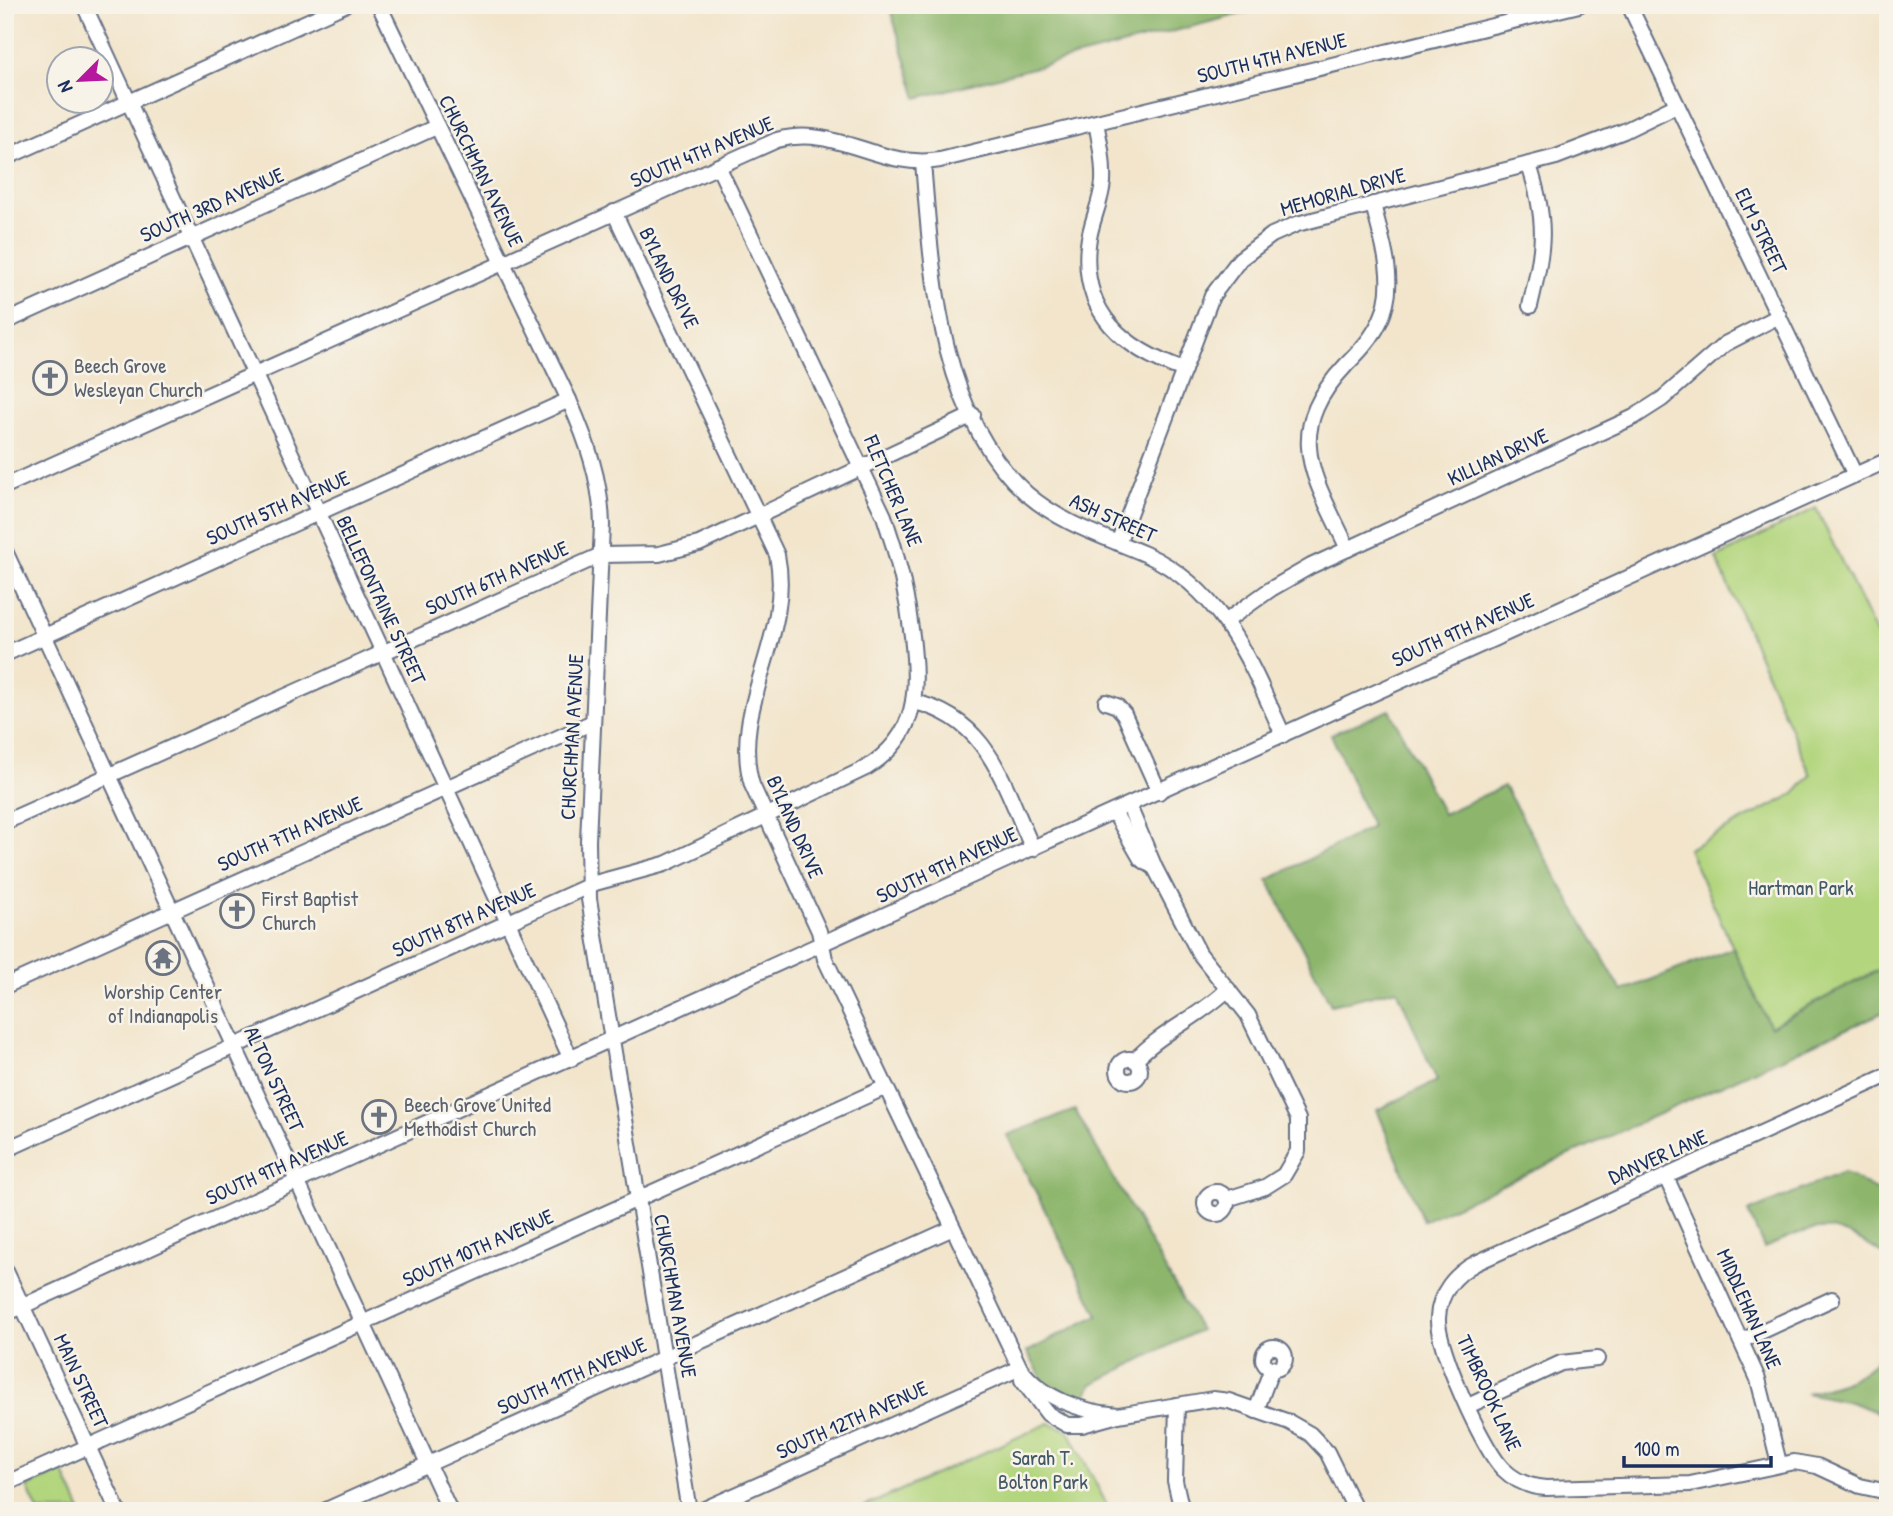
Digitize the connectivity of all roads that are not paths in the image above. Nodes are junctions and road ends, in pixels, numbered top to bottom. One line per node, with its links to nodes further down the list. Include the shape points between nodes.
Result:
1 (84, 5): 6 (street, BELLEFONTAINE STREET)
2 (344, 5): 6 (street)
3 (379, 5): 9 (street, CHURCHMAN AVENUE)
4 (1579, 5): 8 (street, SOUTH 4TH AVENUE)
5 (1629, 5): 7 (street, ELM STREET)
6 (129, 103): 10 (street); 16 (street, BELLEFONTAINE STREET)
7 (1676, 105): 12 (street, MEMORIAL DRIVE, via 1602,140); 19 (street, ELM STREET)
8 (1096, 122): 11 (street, SOUTH 4TH AVENUE); 21 (street, via 1103,178 1087,261 1094,297 1106,321 1127,344)
9 (436, 127): 16 (street, SOUTH 3RD AVENUE); 17 (street, CHURCHMAN AVENUE)
10 (5, 159)
11 (923, 162): 13 (street, SOUTH 4TH AVENUE, via 889,159 836,139 809,135 777,140); 24 (street, ASH STREET, via 937,308 950,362)
12 (1529, 165): 14 (street, MEMORIAL DRIVE); 18 (street, via 1542,207 1544,234)
13 (718, 166): 15 (street, SOUTH 4TH AVENUE); 26 (street, FLETCHER LANE)
14 (1373, 204): 21 (street, MEMORIAL DRIVE, via 1284,229 1240,260 1212,296); 32 (street, via 1388,267 1385,309 1371,338 1319,399 1308,439 1314,475)
15 (614, 212): 17 (street, SOUTH 4TH AVENUE); 30 (street, BYLAND DRIVE)
16 (190, 239): 20 (street, SOUTH 3RD AVENUE); 22 (street, BELLEFONTAINE STREET)
17 (502, 263): 22 (street, SOUTH 4TH AVENUE); 23 (street, CHURCHMAN AVENUE)
18 (1530, 306)
19 (1779, 316): 27 (street, ELM STREET); 32 (street, KILLIAN DRIVE, via 1725,344 1662,400 1634,417)
20 (5, 322)
21 (1184, 370): 31 (street, MEMORIAL DRIVE)
22 (252, 374): 28 (street, SOUTH 4TH AVENUE); 29 (street, BELLEFONTAINE STREET)
23 (569, 400): 29 (street, SOUTH 5TH AVENUE); 34 (street, CHURCHMAN AVENUE, via 597,478)
24 (973, 415): 26 (street, SOUTH 6TH AVENUE); 31 (street, ASH STREET, via 1001,465 1026,492 1059,517)
25 (1888, 460): 27 (street, SOUTH 9TH AVENUE)
26 (862, 468): 30 (street, SOUTH 6TH AVENUE); 39 (street, FLETCHER LANE, via 884,516 906,585 916,679)
27 (1855, 475): 42 (street, SOUTH 9TH AVENUE)
28 (5, 486)
29 (317, 514): 36 (street, SOUTH 5TH AVENUE); 37 (street, BELLEFONTAINE STREET)
30 (761, 516): 34 (street, SOUTH 6TH AVENUE, via 676,550); 48 (street, BYLAND DRIVE, via 777,555 781,596 746,745 749,776)
31 (1118, 543): 35 (street, ASH STREET, via 1192,583)
32 (1348, 549): 35 (street, KILLIAN DRIVE, via 1279,584)
33 (5, 551): 36 (street, ALTON STREET)
34 (601, 555): 37 (street, SOUTH 6TH AVENUE); 41 (street, CHURCHMAN AVENUE)
35 (1226, 621): 42 (street, ASH STREET, via 1247,654)
36 (44, 636): 38 (street, SOUTH 5TH AVENUE); 43 (street, ALTON STREET)
37 (382, 652): 43 (street, SOUTH 6TH AVENUE); 44 (street, BELLEFONTAINE STREET)
38 (5, 654)
39 (914, 702): 48 (street, SOUTH 8TH AVENUE, via 899,736 877,760); 50 (street, via 953,716 980,740)
40 (1106, 702): 45 (street, via 1124,715)
41 (593, 722): 44 (street, SOUTH 7TH AVENUE); 52 (street, CHURCHMAN AVENUE)
42 (1283, 734): 45 (street, SOUTH 9TH AVENUE)
43 (109, 775): 49 (street, SOUTH 6TH AVENUE); 53 (street, ALTON STREET)
44 (444, 788): 53 (street, SOUTH 7TH AVENUE); 54 (street, BELLEFONTAINE STREET)
45 (1159, 792): 46 (street, SOUTH 9TH AVENUE)
46 (1129, 806): 47 (street, SOUTH 9TH AVENUE); 51 (street)
47 (1114, 812): 50 (street, SOUTH 9TH AVENUE); 51 (street, via 1141,859)
48 (766, 816): 52 (street, SOUTH 8TH AVENUE, via 665,864); 55 (street, BYLAND DRIVE)
49 (5, 822)
50 (1033, 849): 55 (street, SOUTH 9TH AVENUE)
51 (1155, 868): 57 (street, via 1206,964)
52 (588, 887): 54 (street, SOUTH 8TH AVENUE); 58 (street, CHURCHMAN AVENUE)
53 (172, 911): 56 (street, SOUTH 7TH AVENUE); 59 (street, ALTON STREET)
54 (507, 924): 59 (street, SOUTH 8TH AVENUE); 60 (street, BELLEFONTAINE STREET)
55 (822, 946): 58 (street, SOUTH 9TH AVENUE); 63 (street, BYLAND DRIVE)
56 (5, 986)
57 (1228, 989): 61 (street, via 1206,1009 1153,1041); 68 (street, via 1253,1024 1298,1119 1300,1133 1298,1151 1284,1175 1265,1188)
58 (612, 1040): 60 (street, SOUTH 9TH AVENUE); 67 (street, CHURCHMAN AVENUE)
59 (235, 1046): 64 (street, SOUTH 8TH AVENUE); 66 (street, ALTON STREET)
60 (570, 1059): 66 (street, SOUTH 9TH AVENUE)
61 (1135, 1060)
62 (1888, 1075): 65 (street, DANVER LANE)
63 (886, 1087): 67 (street, SOUTH 10TH AVENUE); 69 (street, BYLAND DRIVE)
64 (5, 1150)
65 (1666, 1177): 71 (street, DANVER LANE, via 1476,1263); 76 (street, MIDDLEHAN LANE)
66 (298, 1182): 73 (street, SOUTH 9TH AVENUE); 75 (street, ALTON STREET)
67 (637, 1199): 75 (street, SOUTH 10TH AVENUE); 77 (street, CHURCHMAN AVENUE)
68 (1227, 1199)
69 (953, 1228): 77 (street, SOUTH 11TH AVENUE); 79 (street, BYLAND DRIVE)
70 (5, 1269): 73 (street, MAIN STREET)
71 (1450, 1285): 82 (street, TIMBROOK LANE, via 1440,1305 1438,1332)
72 (1832, 1299): 76 (street)
73 (22, 1306): 74 (street, SOUTH 9TH AVENUE); 85 (street, MAIN STREET)
74 (5, 1314)
75 (363, 1323): 85 (street, SOUTH 10TH AVENUE); 87 (street, ALTON STREET)
76 (1741, 1341): 86 (street, MIDDLEHAN LANE, via 1758,1379)
77 (664, 1357): 87 (street, SOUTH 11TH AVENUE); 93 (street, CHURCHMAN AVENUE)
78 (1597, 1359): 82 (street, via 1561,1363)
79 (1020, 1368): 84 (street, via 1040,1390 1082,1408); 84 (street, BYLAND DRIVE, via 1026,1390 1057,1420 1082,1425); 94 (street, SOUTH 12TH AVENUE)
80 (1272, 1368): 83 (street)
81 (1177, 1405): 83 (street, via 1219,1399); 84 (street); 95 (street, via 1174,1477)
82 (1468, 1406): 86 (street, TIMBROOK LANE, via 1491,1455 1502,1469 1528,1485 1690,1484)
83 (1256, 1411): 96 (street, via 1314,1437 1329,1456)
84 (1118, 1415)
85 (88, 1447): 88 (street, SOUTH 10TH AVENUE); 90 (street, MAIN STREET)
86 (1779, 1463): 89 (street, TIMBROOK LANE, via 1817,1466 1860,1486)
87 (429, 1464): 91 (street, SOUTH 11TH AVENUE); 92 (street, ALTON STREET)
88 (5, 1484)
89 (1888, 1492)
90 (118, 1511)
91 (324, 1511)
92 (450, 1511)
93 (689, 1511)
94 (700, 1511)
95 (1182, 1511)
96 (1356, 1511)

